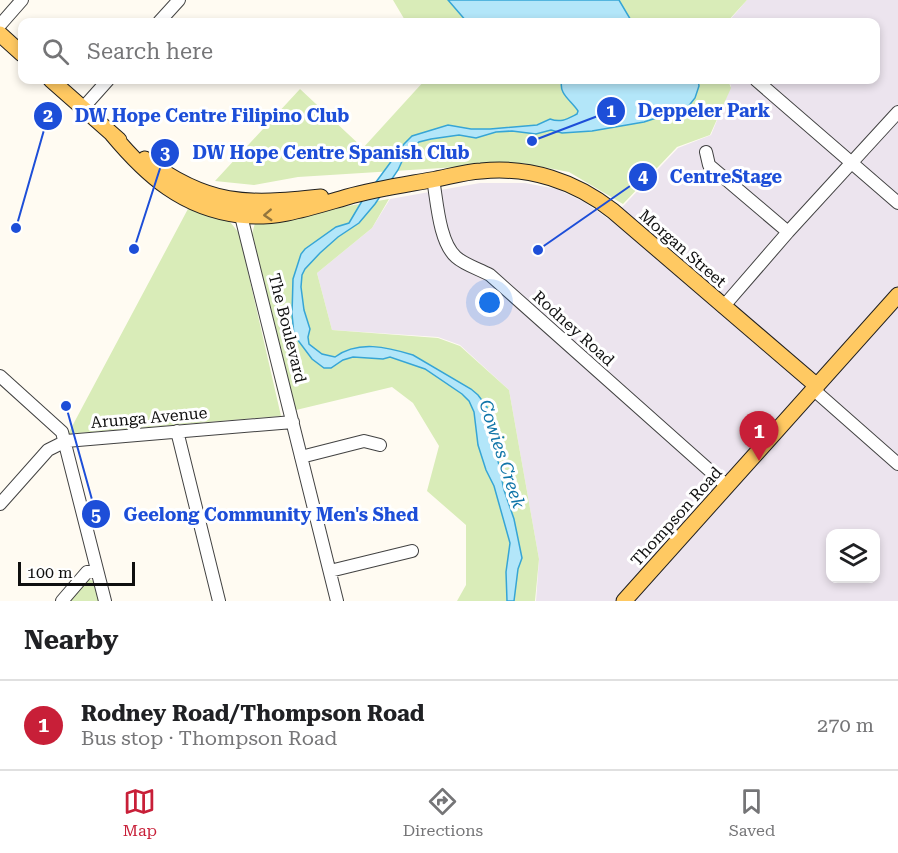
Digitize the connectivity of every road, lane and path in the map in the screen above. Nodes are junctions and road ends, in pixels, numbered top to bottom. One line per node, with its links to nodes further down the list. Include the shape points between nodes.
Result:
1 (22, 0): 4 (street)
2 (179, 0): 3 (street)
3 (163, 18)
4 (0, 25)
5 (0, 34): 6 (main road)
6 (18, 50)
7 (56, 84): 10 (main road)
8 (104, 84): 10 (street)
9 (761, 84): 13 (street)
10 (83, 108): 16 (main road, via 162,172)
11 (898, 112): 13 (street)
12 (706, 152): 17 (street, via 709,165)
13 (852, 163): 15 (street); 17 (street)
14 (433, 179): 16 (main road, Morgan Street); 19 (main road, Morgan Street, via 507,170 538,174 573,186 613,211); 28 (street, Rodney Road, via 443,234 457,258 490,275)
15 (898, 203)
16 (240, 208): 22 (street, The Boulevard)
17 (788, 232): 19 (street)
18 (898, 295): 21 (main road, Thompson Road)
19 (723, 307): 21 (main road, Morgan Street)
20 (0, 376): 24 (street, via 60,429)
21 (815, 388): 27 (street, Morgan Street); 28 (main road, Thompson Road)
22 (293, 422): 23 (street, Arunga Avenue); 26 (street, The Boulevard)
23 (177, 431): 24 (street, Arunga Avenue); 35 (street)
24 (66, 441): 29 (street, via 48,450); 31 (street)
25 (380, 445): 26 (street, via 364,441)
26 (301, 457): 32 (street, The Boulevard)
27 (898, 464)
28 (727, 486): 37 (main road, Thompson Road)
29 (0, 504)
30 (412, 550): 32 (street)
31 (97, 570): 33 (street, via 87,572); 34 (street)
32 (330, 571): 36 (street, The Boulevard)
33 (62, 601)
34 (105, 601)
35 (219, 601)
36 (337, 601)
37 (624, 601)

